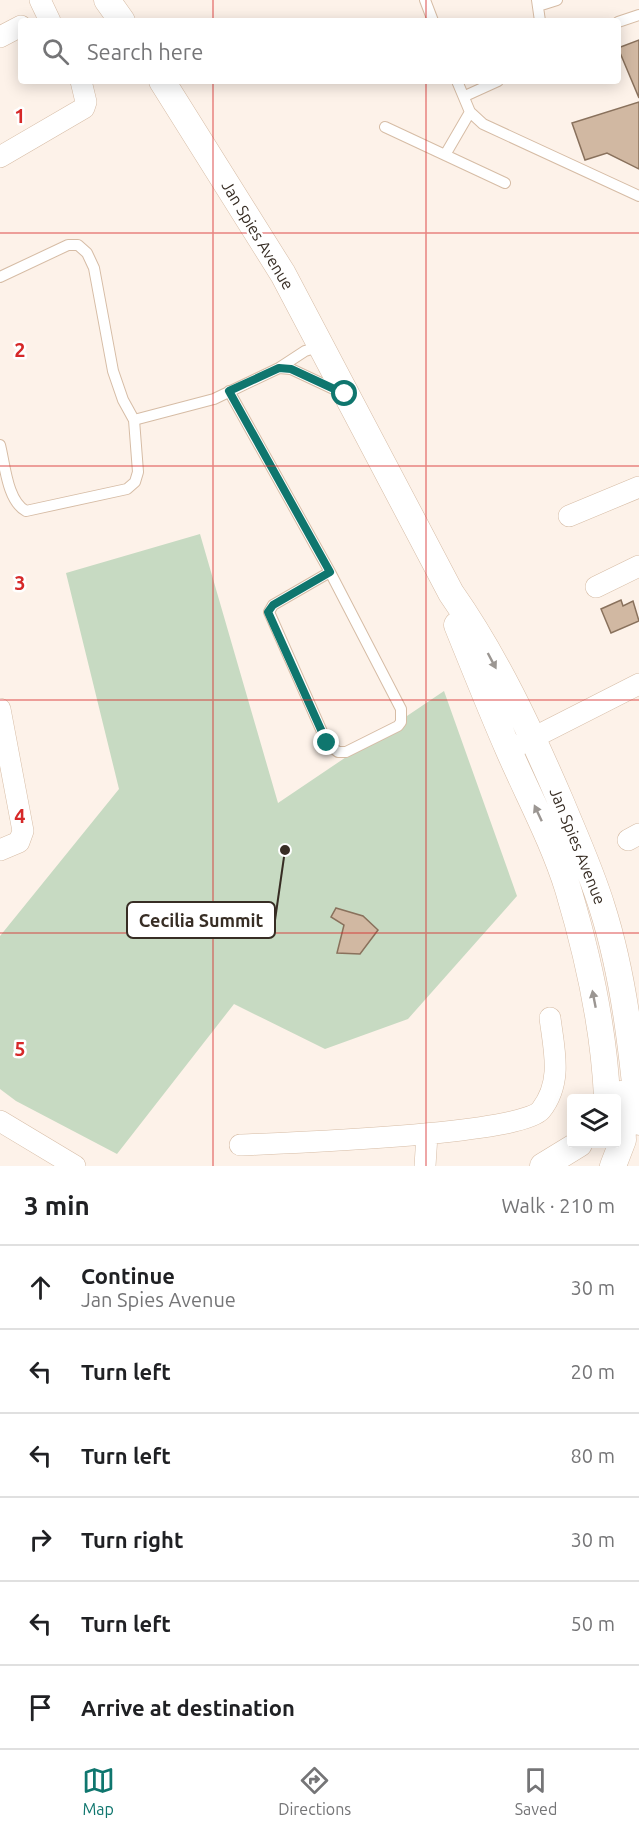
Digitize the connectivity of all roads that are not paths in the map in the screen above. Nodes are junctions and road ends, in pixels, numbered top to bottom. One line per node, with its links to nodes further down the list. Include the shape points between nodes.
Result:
1 (107, 0): 6 (street)
2 (425, 0): 7 (lane)
3 (557, 0): 4 (lane)
4 (538, 3): 8 (lane)
5 (639, 15): 9 (lane)
6 (120, 18)
7 (432, 18)
8 (540, 18)
9 (621, 21)
10 (18, 28): 11 (street)
11 (0, 37)
12 (82, 84): 20 (street, via 84,108)
13 (164, 84): 24 (street, Jan Spies Avenue, via 283,274)
14 (459, 84): 16 (lane)
15 (491, 84): 16 (lane)
16 (465, 96): 17 (lane)
17 (470, 112): 19 (lane); 22 (lane, via 483,124)
18 (385, 127): 19 (lane)
19 (445, 155): 21 (lane)
20 (0, 157)
21 (505, 183)
22 (639, 196)
23 (0, 277): 28 (lane, via 68,245 83,248 94,268 118,387)
24 (321, 346): 25 (lane, via 304,351); 27 (street, Jan Spies Avenue)
25 (279, 368): 26 (lane); 27 (lane, via 291,369)
26 (229, 391): 28 (lane, via 206,402); 33 (lane)
27 (345, 394): 35 (street, Jan Spies Avenue)
28 (134, 420): 29 (lane, via 138,472 131,486 34,511 26,511 17,504)
29 (0, 445)
30 (639, 487): 31 (street)
31 (569, 516)
32 (639, 566): 34 (street)
33 (330, 572): 33 (lane, via 401,716 398,726 346,752 338,752 327,743 268,612 273,605)
34 (596, 587)
35 (451, 593): 38 (street, Jan Spies Avenue, one-way to 38, via 471,621); 39 (street, Jan Spies Avenue, via 456,623)
36 (639, 684): 38 (street)
37 (0, 709): 40 (street)
38 (534, 739): 39 (street); 42 (street, Jan Spies Avenue, via 587,863)
39 (509, 750): 44 (street, Jan Spies Avenue, one-way to 39, via 601,1038 568,889)
40 (7, 781): 41 (street, via 23,831 19,842)
41 (0, 850)
42 (613, 947): 46 (street, Jan Spies Avenue); 54 (street, via 613,1020 623,1140)
43 (550, 1018): 47 (street, via 557,1070 554,1086 540,1111 533,1116)
44 (607, 1094)
45 (0, 1121): 51 (street)
46 (639, 1122)
47 (427, 1135): 48 (street); 52 (street)
48 (240, 1145)
49 (571, 1148): 53 (street)
50 (610, 1148): 54 (street)
51 (75, 1166)
52 (425, 1166)
53 (543, 1166)
54 (612, 1166)

